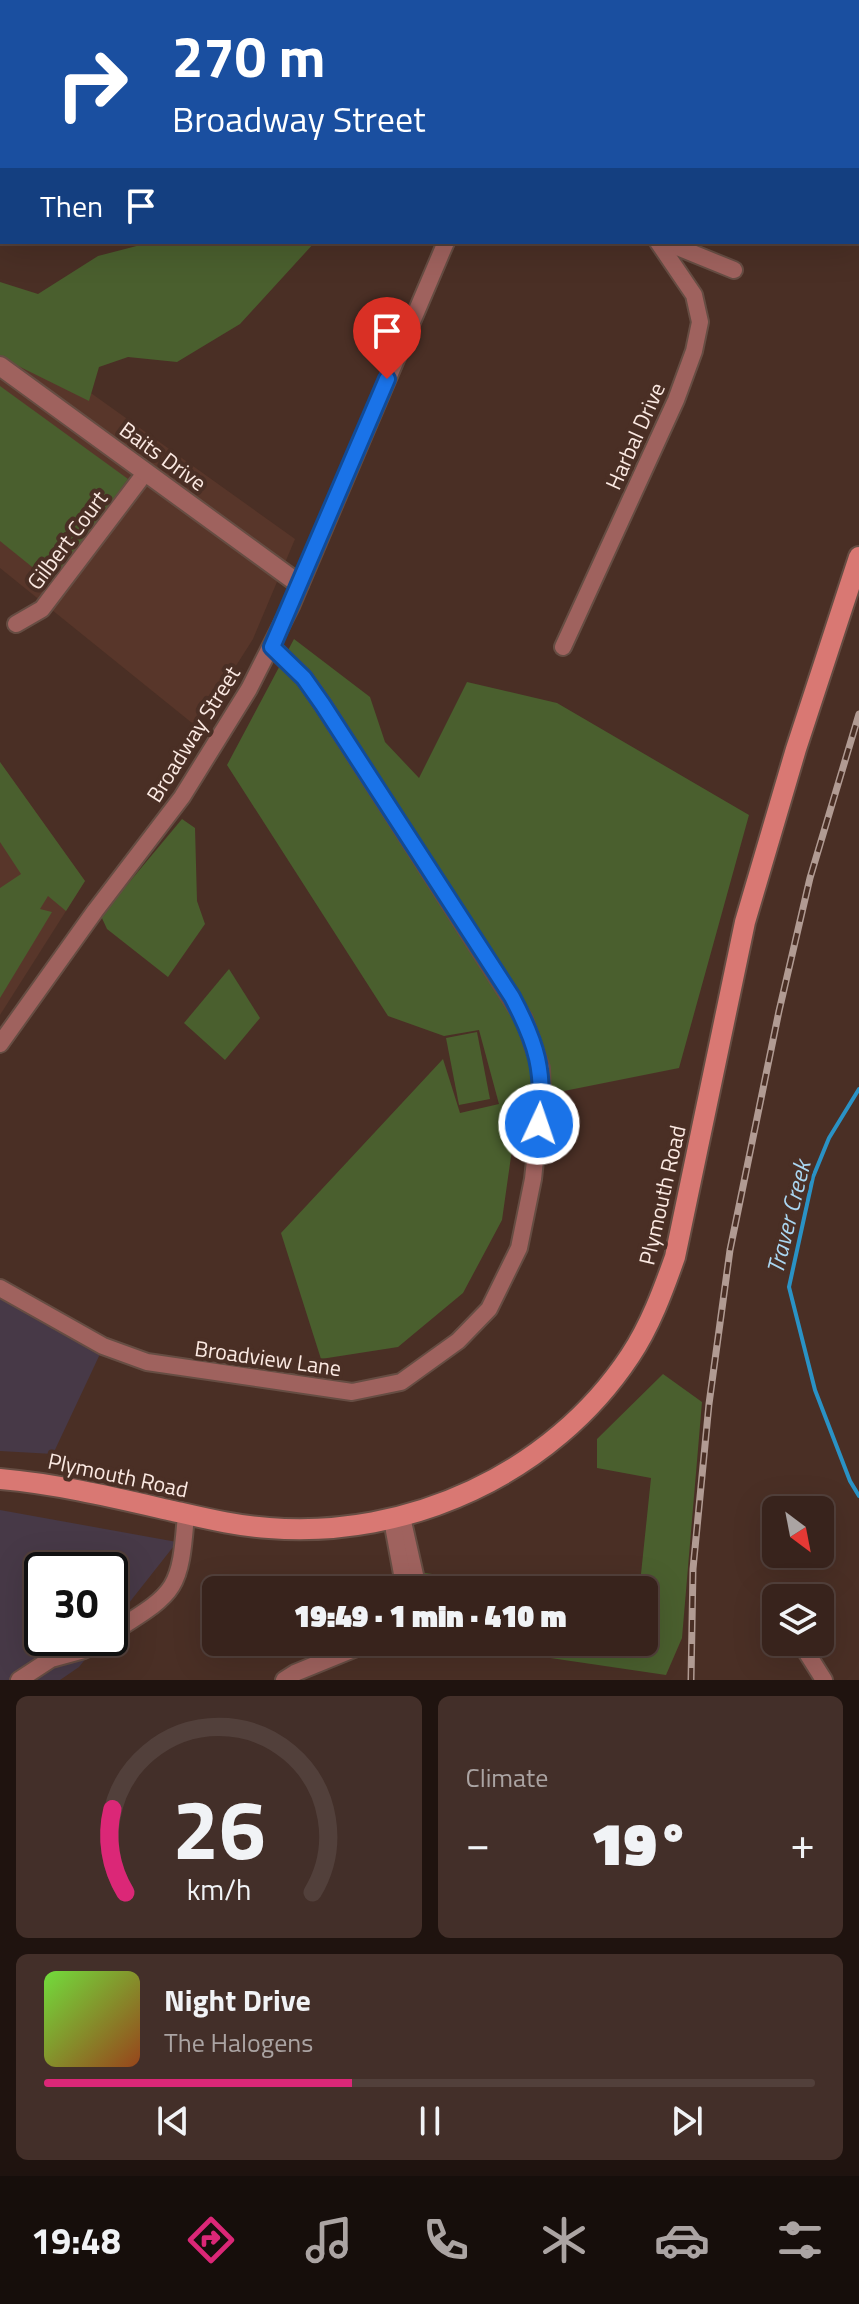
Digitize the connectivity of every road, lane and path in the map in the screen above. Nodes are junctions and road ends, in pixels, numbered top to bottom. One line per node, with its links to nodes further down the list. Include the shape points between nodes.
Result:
1 (445, 244): 8 (street, Broadway Street)
2 (659, 244): 11 (street, Harbal Drive, via 694,295 700,322 694,351)
3 (670, 244): 4 (street)
4 (734, 270)
5 (0, 366): 6 (street, Baits Drive)
6 (145, 473): 8 (street, Baits Drive); 9 (street, Gilbert Court, via 42,609)
7 (859, 557): 16 (main road, Plymouth Road, via 752,893 683,1228 657,1305 616,1375 548,1444 468,1493)
8 (299, 584): 10 (street, Broadway Street)
9 (16, 624)
10 (272, 647): 12 (street, Broadway Street, via 182,797); 13 (street, Broadview Lane, via 323,705 524,1019 541,1068 542,1096 519,1248 489,1309 458,1341 401,1382 352,1392 147,1362 103,1346)
11 (563, 647)
12 (0, 1044)
13 (0, 1288)
14 (0, 1479): 15 (main road, Plymouth Road, via 44,1483)
15 (186, 1514): 16 (main road, Plymouth Road, via 269,1529); 18 (street, via 183,1562 169,1593)
16 (397, 1519): 17 (street)
17 (414, 1576)
18 (128, 1623)
19 (62, 1656): 23 (street)
20 (340, 1656): 22 (street)
21 (809, 1656): 24 (street)
22 (292, 1678)
23 (19, 1680)
24 (824, 1680)

